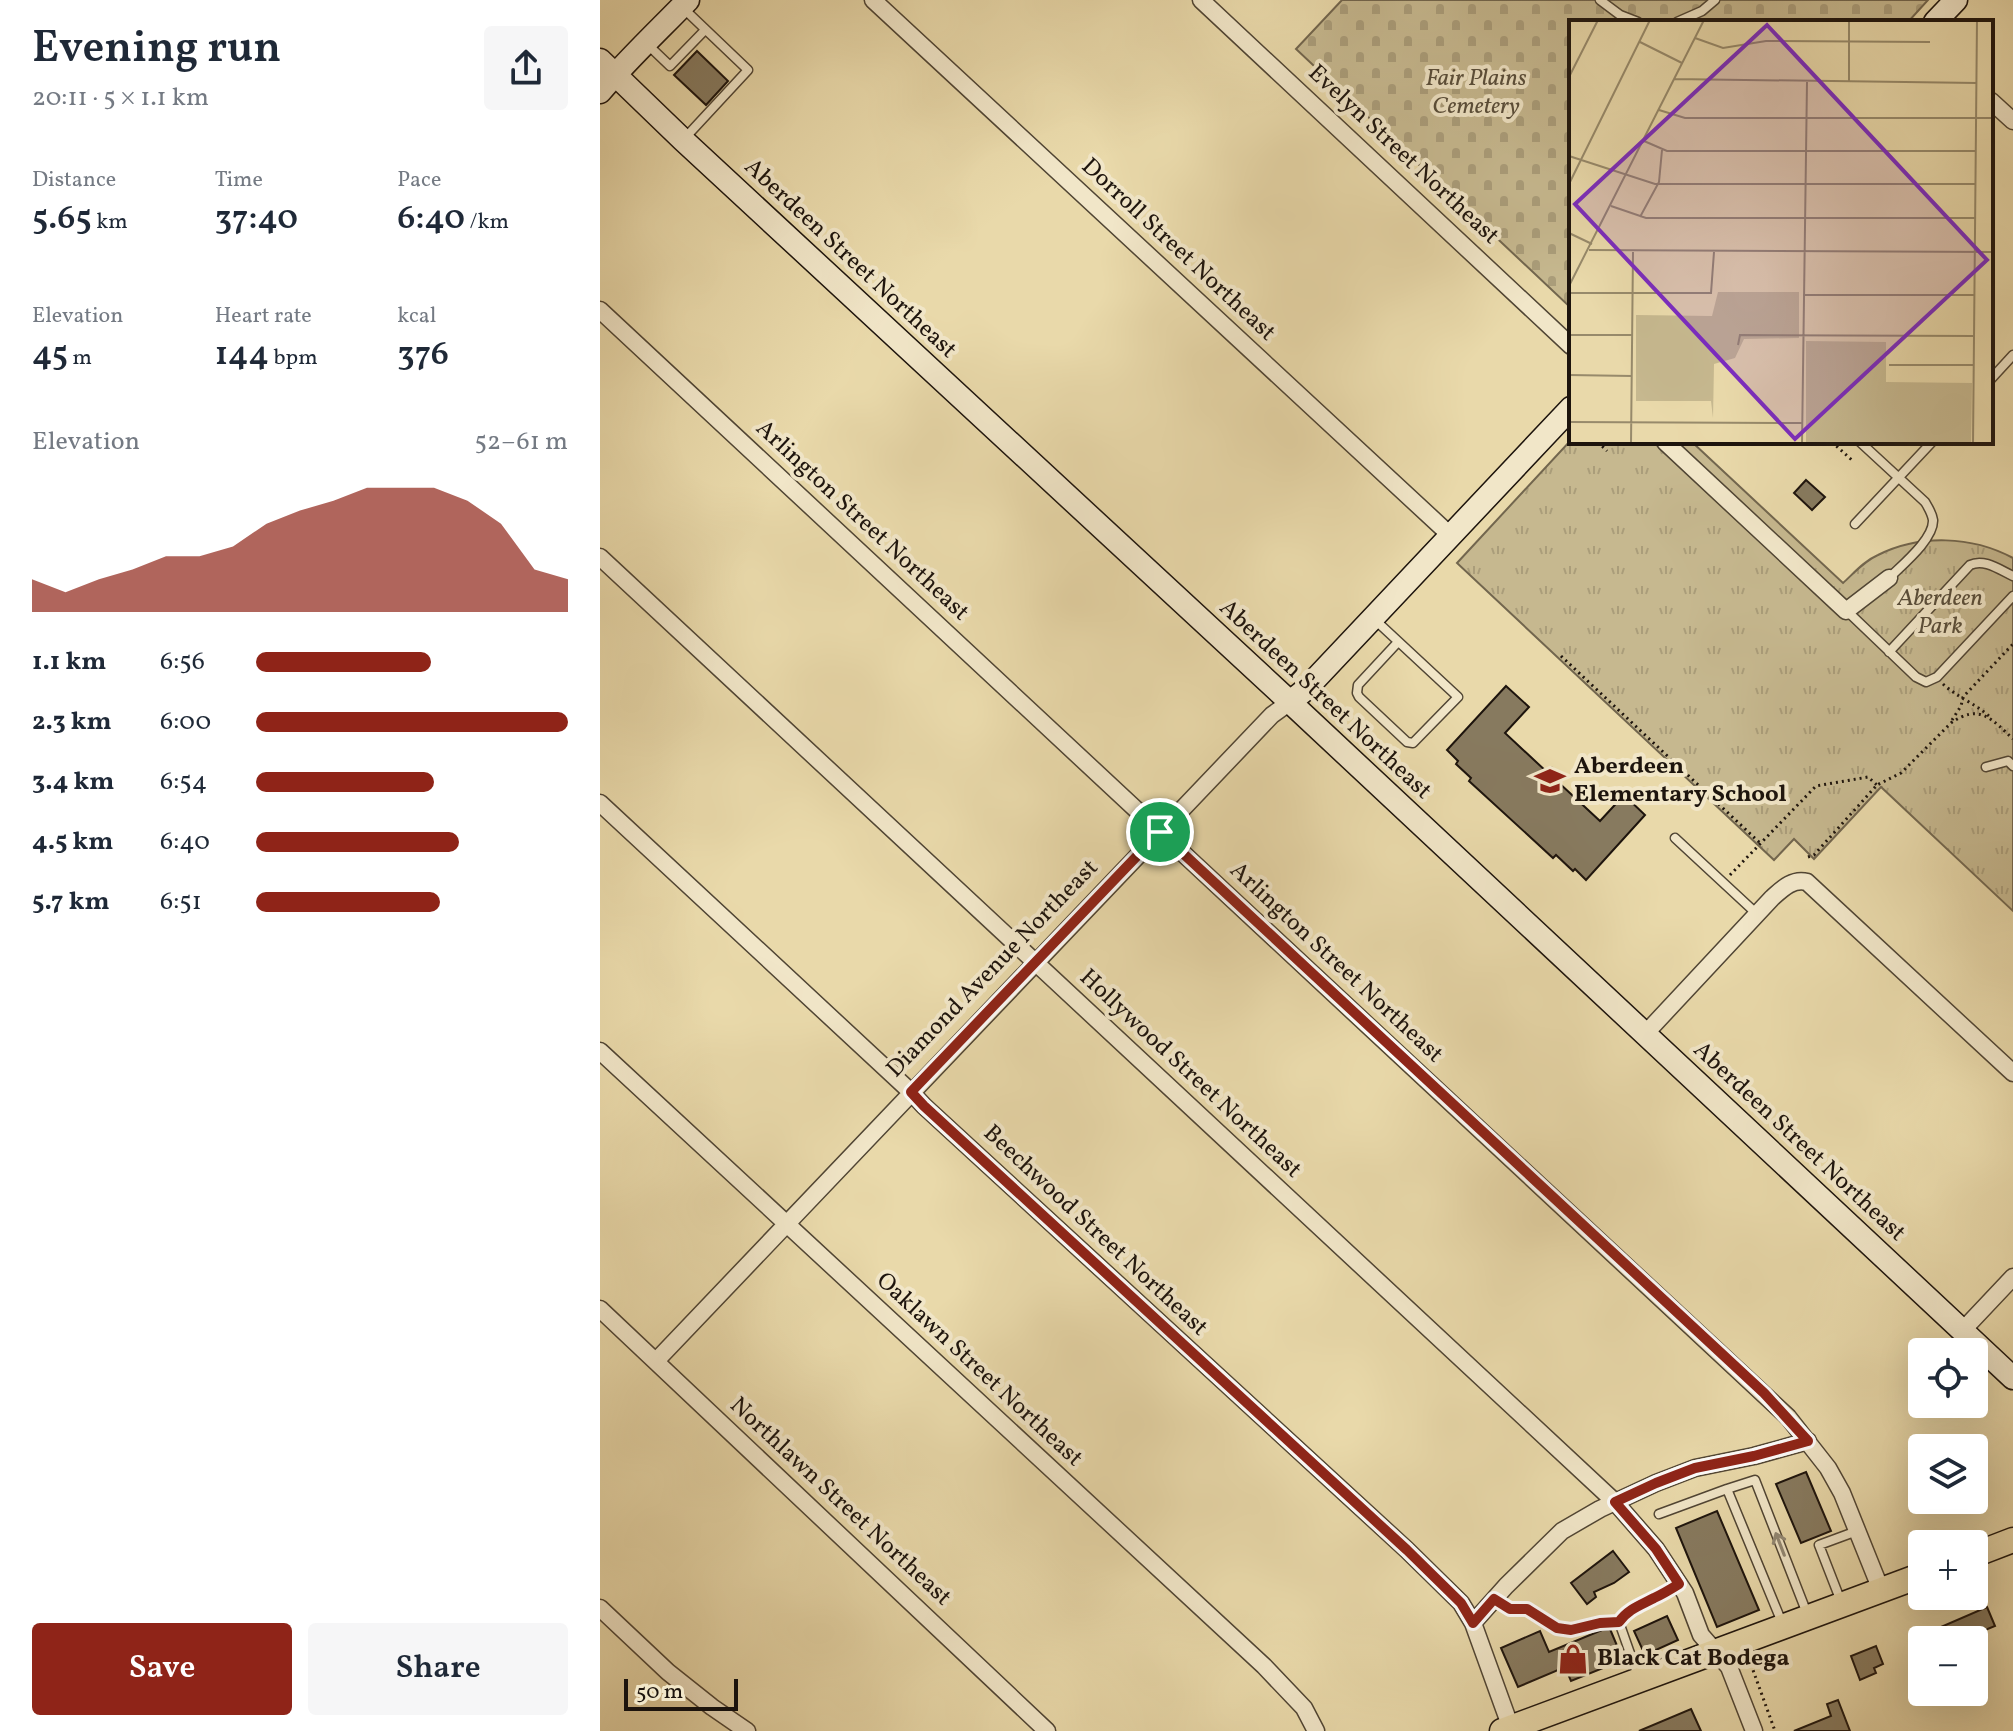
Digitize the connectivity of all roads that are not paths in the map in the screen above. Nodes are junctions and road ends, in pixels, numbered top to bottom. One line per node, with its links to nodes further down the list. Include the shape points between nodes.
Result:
1 (873, 0): 27 (street, Dorroll Street Northeast)
2 (1201, 0): 18 (street, Evelyn Street Northeast)
3 (1600, 0): 7 (lane)
4 (1715, 0): 8 (lane)
5 (1956, 0): 9 (street)
6 (685, 3): 10 (lane); 11 (street)
7 (1633, 20)
8 (1682, 20)
9 (1937, 20)
10 (705, 30): 11 (lane, via 670,66); 16 (lane, via 748,70)
11 (646, 43): 12 (street)
12 (607, 67): 13 (street); 16 (street, Aberdeen Street Northeast)
13 (600, 92)
14 (1993, 103): 15 (street)
15 (2013, 121)
16 (683, 140): 36 (street, Aberdeen Street Northeast)
17 (600, 310): 40 (street, Arlington Street Northeast)
18 (1569, 344)
19 (2013, 355): 20 (lane)
20 (1993, 377)
21 (1569, 410): 27 (street, Diamond Avenue Northeast)
22 (1667, 444): 32 (street)
23 (1862, 444): 25 (lane)
24 (1930, 444): 25 (lane)
25 (1899, 478): 26 (lane); 30 (lane, via 1925,502 1933,521 1931,532)
26 (1855, 524)
27 (1450, 535): 33 (street, Diamond Avenue Northeast)
28 (600, 557): 43 (street, Hollywood Street Northeast)
29 (2013, 576): 35 (lane, via 1984,562 1970,565)
30 (1889, 578): 32 (street)
31 (2013, 596): 35 (lane, via 1937,677 1926,682)
32 (1846, 611): 35 (lane)
33 (1373, 618): 34 (lane); 36 (street, Diamond Avenue Northeast)
34 (1398, 642): 34 (lane, via 1458,697 1413,743 1357,693 1358,685)
35 (1889, 652)
36 (1290, 702): 40 (street, Diamond Avenue Northeast); 44 (street, Aberdeen Street Northeast)
37 (2013, 766): 38 (lane, via 2008,761)
38 (1986, 767)
39 (600, 803): 47 (street, Beechwood Street Northeast)
40 (1160, 832): 43 (street, Diamond Avenue Northeast); 54 (street, Arlington Street Northeast, via 1764,1393)
41 (1675, 838): 42 (lane)
42 (1757, 914): 44 (street); 46 (street, via 1789,884 1807,882)
43 (1035, 962): 47 (street, Diamond Avenue Northeast); 56 (street, Hollywood Street Northeast)
44 (1645, 1034): 51 (street, Aberdeen Street Northeast)
45 (600, 1051): 48 (street, Oaklawn Street Northeast)
46 (2013, 1073)
47 (911, 1092): 48 (street, Diamond Avenue Northeast); 69 (street, Beechwood Street Northeast, via 1407,1550 1461,1603)
48 (786, 1224): 52 (street, Diamond Avenue Northeast); 76 (street, Oaklawn Street Northeast, via 1264,1666 1304,1708)
49 (2013, 1277): 51 (street)
50 (600, 1309): 52 (street, Northlawn Street Northeast)
51 (1963, 1330): 53 (street, Aberdeen Street Northeast)
52 (656, 1361): 75 (street, Northlawn Street Northeast)
53 (2013, 1378)
54 (1808, 1441): 56 (street, via 1695,1468); 58 (street, Arlington Street Northeast, via 1835,1481)
55 (1727, 1489): 57 (lane); 67 (lane, one-way to 55, via 1755,1480); 70 (lane)
56 (1615, 1502): 62 (street, Hollywood Street Northeast); 64 (street, via 1562,1531)
57 (1659, 1514)
58 (1857, 1531): 63 (street, Arlington Street Northeast); 65 (lane, via 1819,1545)
59 (2013, 1540): 60 (main road)
60 (1988, 1550)
61 (1908, 1580): 63 (main road)
62 (1679, 1584): 68 (lane); 71 (street, Hollywood Street Northeast, via 1701,1635)
63 (1881, 1590): 65 (main road)
64 (1494, 1599): 68 (lane, via 1510,1609 1527,1609 1557,1628); 69 (street)
65 (1842, 1605): 67 (main road)
66 (600, 1608): 74 (street, via 668,1672)
67 (1808, 1617): 70 (main road)
68 (1619, 1622): 72 (lane)
69 (1473, 1623): 73 (street, Beechwood Street Northeast)
70 (1784, 1626): 71 (main road)
71 (1716, 1652): 72 (main road); 77 (street, Hollywood Street Northeast, via 1729,1667)
72 (1639, 1680): 73 (main road)
73 (1506, 1729)
74 (747, 1731)
75 (1047, 1731)
76 (1316, 1731)
77 (1754, 1731)

